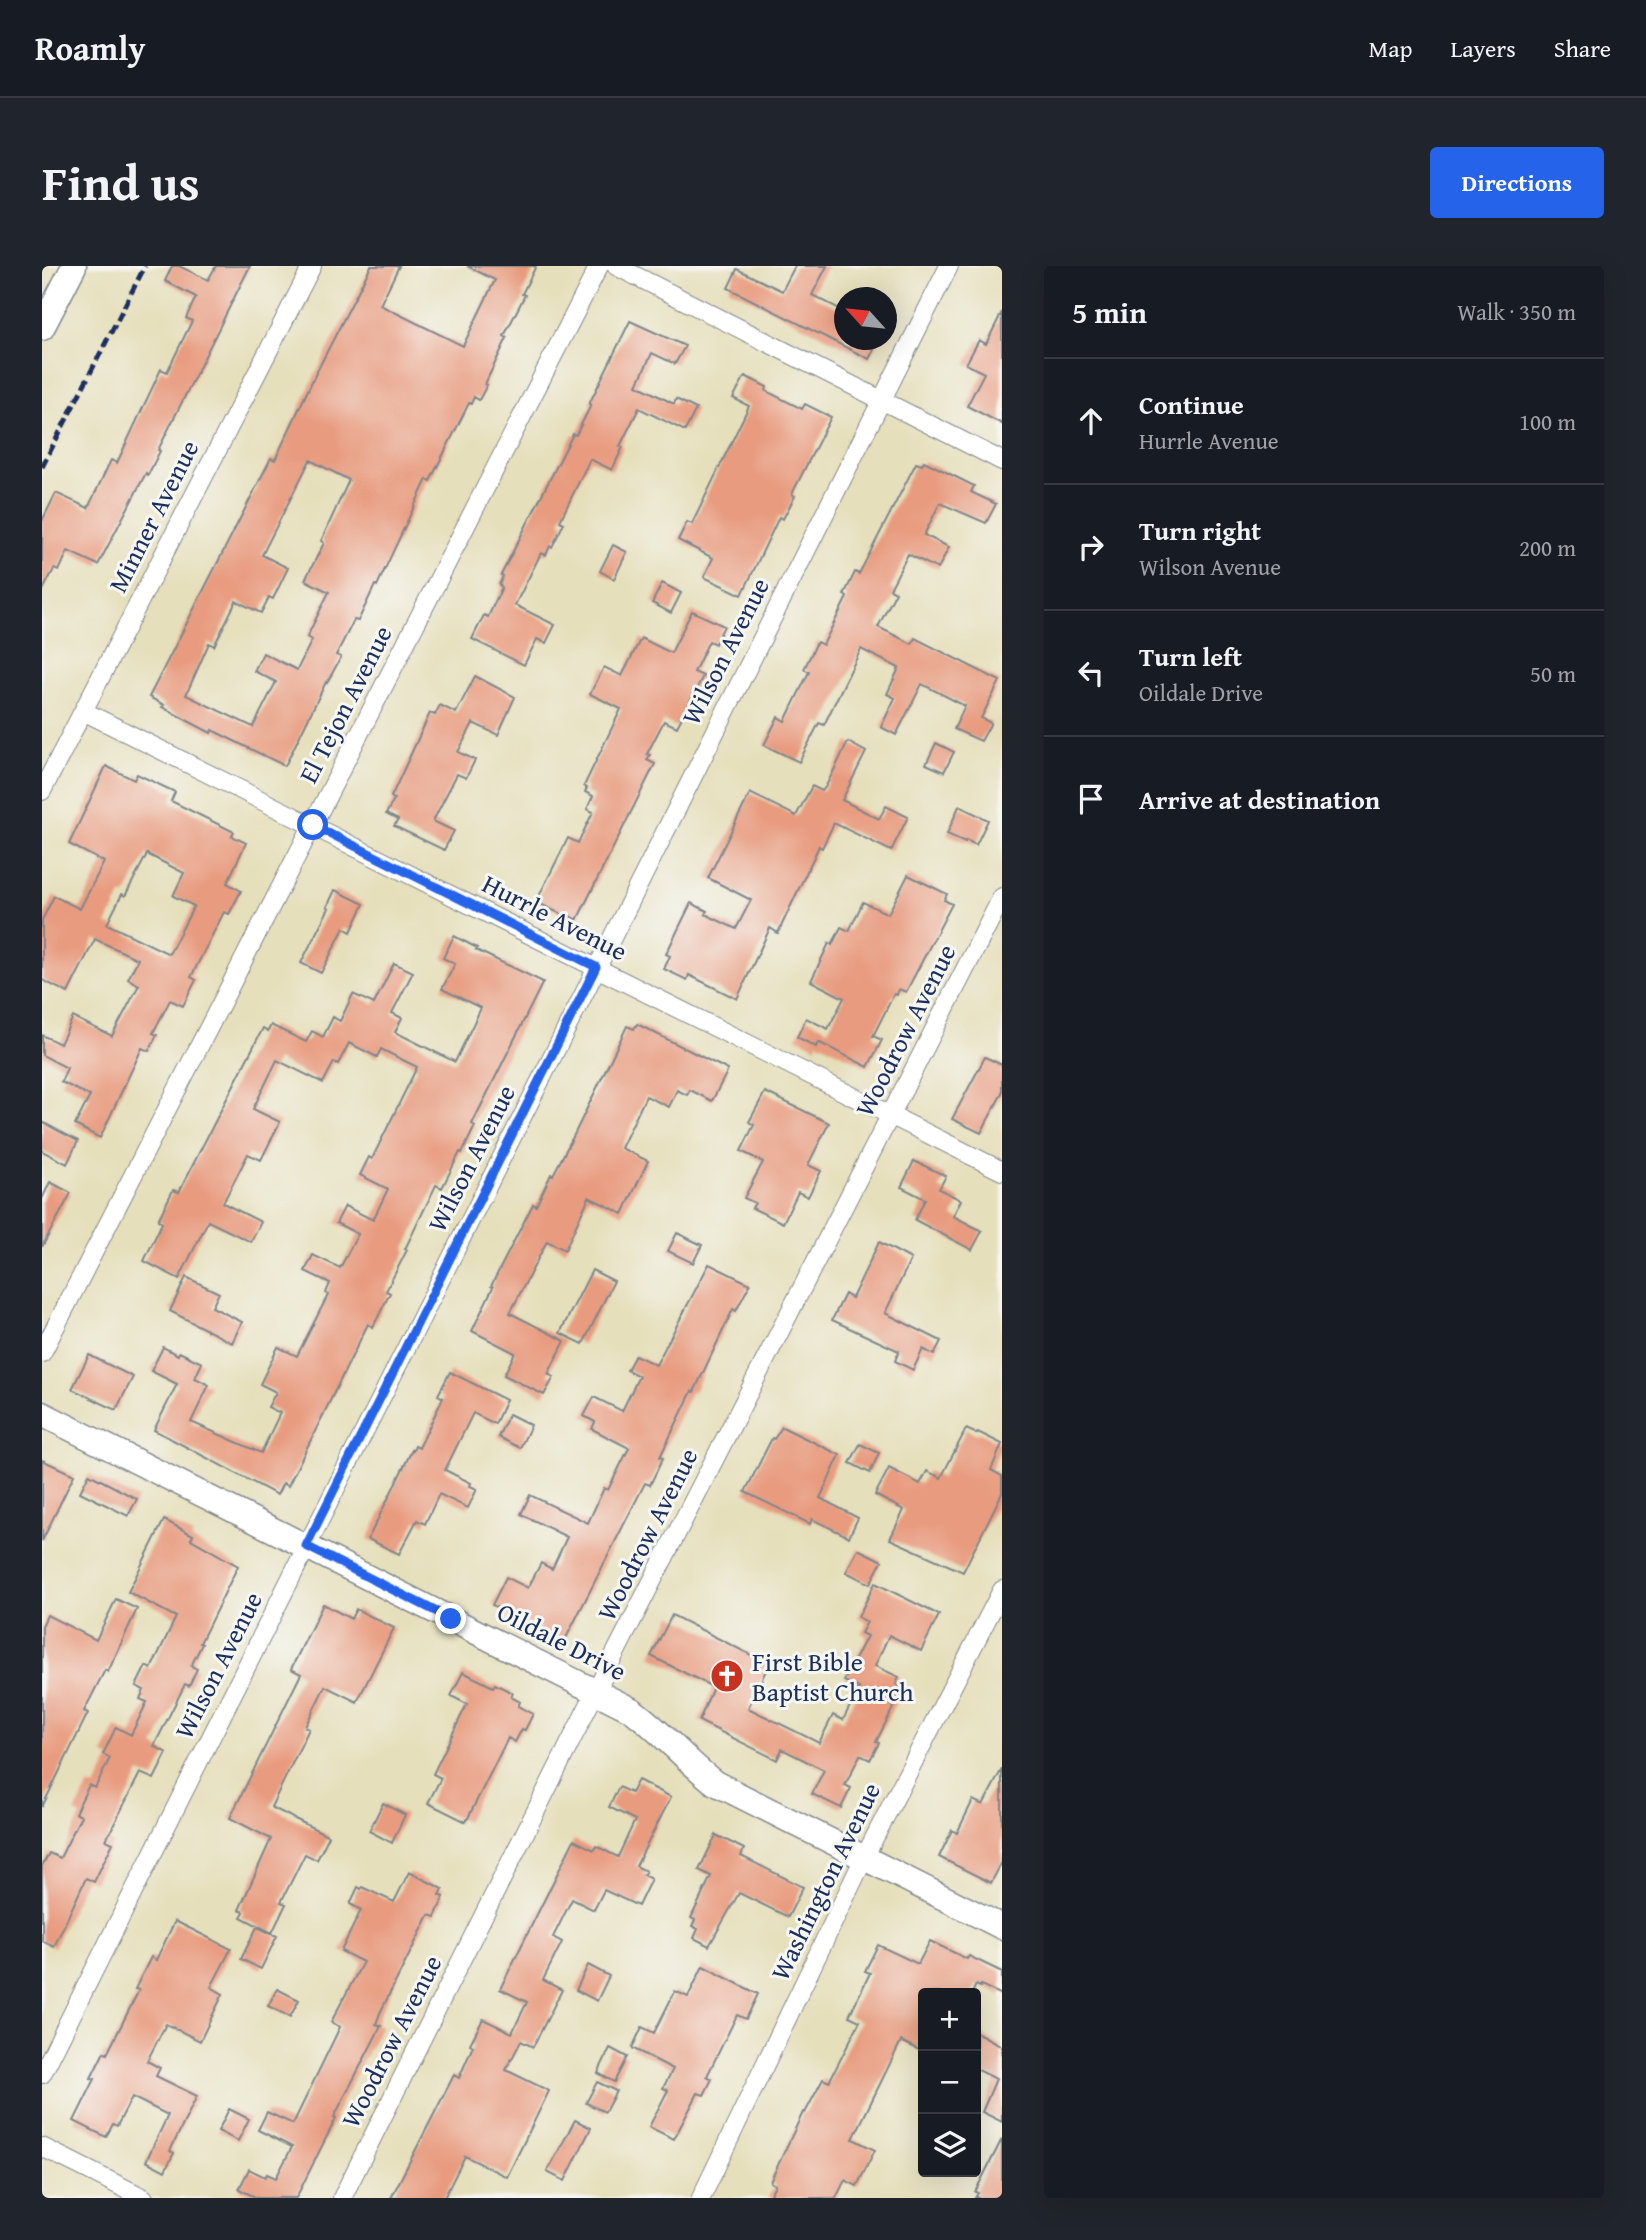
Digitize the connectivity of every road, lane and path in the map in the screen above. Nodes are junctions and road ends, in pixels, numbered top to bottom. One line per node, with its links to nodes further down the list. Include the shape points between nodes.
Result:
1 (74, 266): 6 (street)
2 (312, 266): 9 (street, Minner Avenue)
3 (599, 266): 11 (street, El Tejon Avenue)
4 (616, 266): 7 (street)
5 (949, 266): 7 (street, Wilson Avenue)
6 (42, 327)
7 (881, 400): 8 (street); 13 (street, Wilson Avenue)
8 (1002, 461)
9 (83, 711): 10 (street, Minner Avenue); 11 (street, Hurrle Avenue)
10 (42, 791)
11 (313, 825): 13 (street, Hurrle Avenue); 16 (street, El Tejon Avenue)
12 (1002, 897): 14 (street, Woodrow Avenue)
13 (596, 967): 14 (street, Hurrle Avenue); 18 (street, Wilson Avenue)
14 (891, 1115): 15 (street, Hurrle Avenue); 20 (street, Woodrow Avenue)
15 (1002, 1171)
16 (42, 1353)
17 (42, 1414): 18 (street, Oildale Drive)
18 (306, 1546): 20 (street, Oildale Drive); 23 (street, Wilson Avenue)
19 (1002, 1590): 21 (street, Washington Avenue)
20 (596, 1691): 21 (street, Oildale Drive, via 656,1727 715,1783); 26 (street, Woodrow Avenue)
21 (864, 1858): 22 (street, Oildale Drive); 27 (street, Washington Avenue)
22 (1002, 1927)
23 (42, 2074)
24 (42, 2147): 25 (street)
25 (144, 2198)
26 (342, 2198)
27 (701, 2198)

